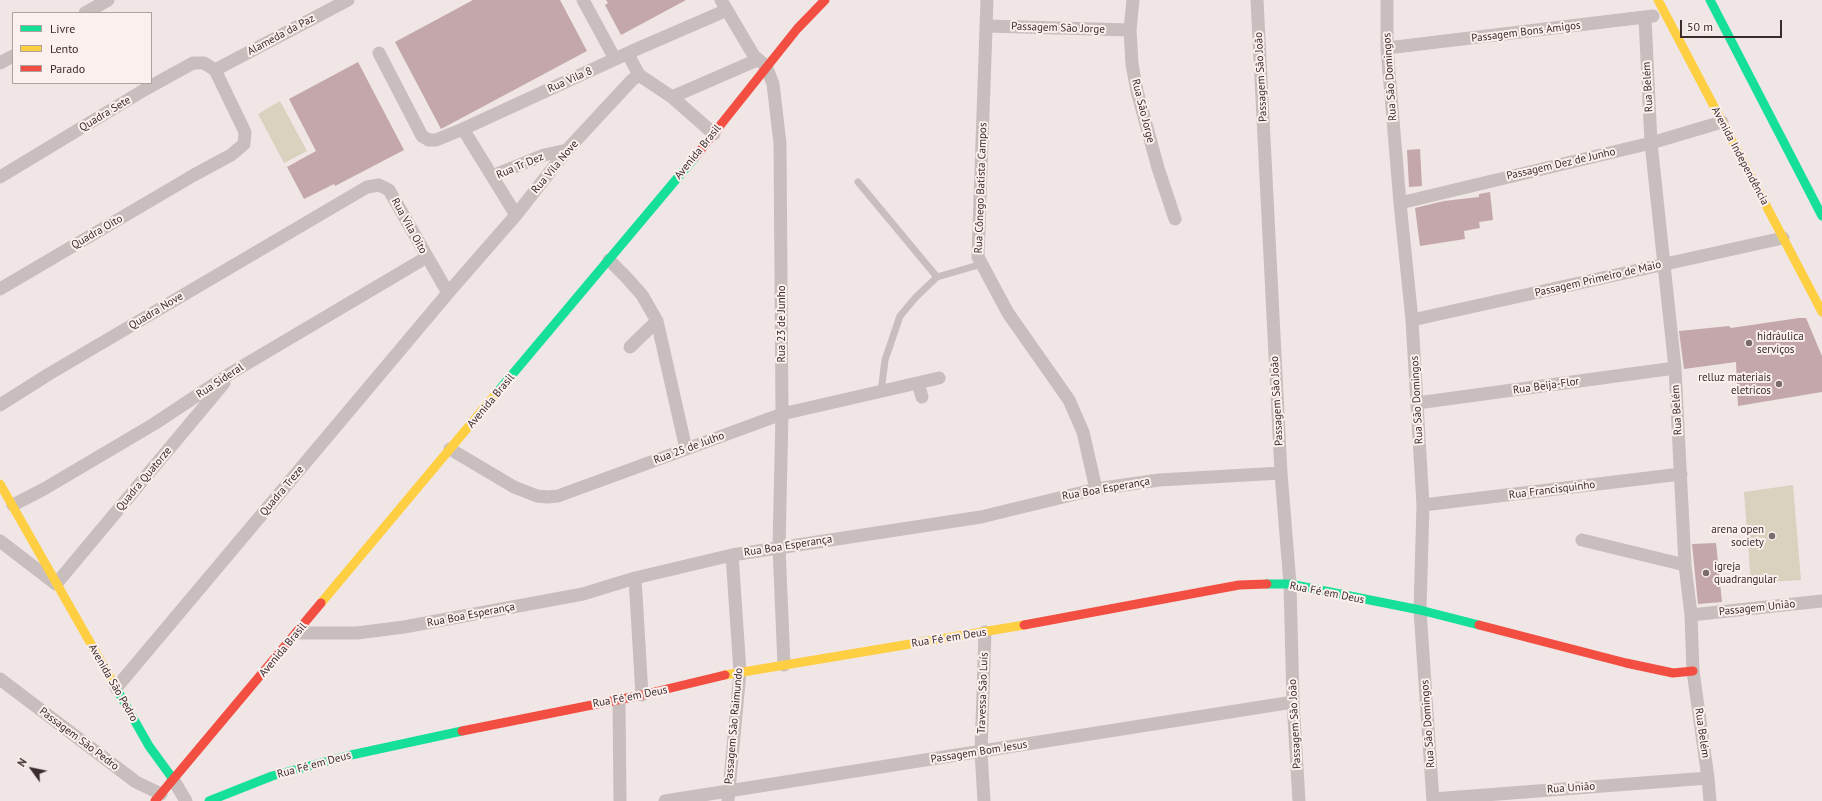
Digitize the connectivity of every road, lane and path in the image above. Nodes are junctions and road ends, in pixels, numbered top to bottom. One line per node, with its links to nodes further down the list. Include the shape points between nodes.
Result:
1 (348, 0): 24 (street, Alameda da Paz)
2 (583, 0): 21 (street)
3 (825, 0): 23 (main road, Avenida Brasil)
4 (987, 0): 15 (street, Rua Cônego Batista Campos)
5 (1133, 0): 16 (street, Rua São Jorge)
6 (1257, 0): 63 (street, Passagem São João)
7 (1387, 0): 17 (street, Rua São Domingos)
8 (1658, 0): 13 (main road, Avenida Independência)
9 (1710, 0): 36 (main road)
10 (104, 2): 12 (street)
11 (724, 5): 19 (street, Rua Vila 8); 23 (street, Rua 23 de Junho)
12 (88, 12)
13 (1665, 14): 14 (street, Passagem Bons Amigos); 27 (main road, Avenida Independência)
14 (1645, 18): 17 (street, Passagem Bons Amigos); 30 (street, Rua Belém)
15 (986, 26): 16 (street, Passagem São Jorge); 43 (street, Rua Cônego Batista Campos, via 978,257)
16 (1130, 30): 39 (street, Rua São Jorge, via 1137,91)
17 (1387, 48): 35 (street, Rua São Domingos)
18 (379, 53): 28 (street, Rua Vila 8, via 422,136 436,140)
19 (628, 54): 21 (street, Rua Vila 8); 25 (street)
20 (12, 57): 22 (street)
21 (615, 59): 28 (street, Rua Vila 8)
22 (0, 63)
23 (761, 63): 26 (street); 29 (main road, Avenida Brasil); 60 (street, Rua 23 de Junho, via 772,84 780,143)
24 (215, 70): 33 (street, Quadra Sete, via 199,62 185,66); 46 (street, Quadra Oito, via 245,132 240,148)
25 (639, 75): 26 (street); 31 (street, Rua Vila Nove, via 624,87)
26 (672, 97): 29 (street)
27 (1722, 122): 30 (street, Passagem Dez de Junho); 40 (main road, Avenida Independência)
28 (463, 129): 32 (street)
29 (714, 134): 42 (main road, Avenida Brasil)
30 (1651, 143): 35 (street, Passagem Dez de Junho); 44 (street, Rua Belém)
31 (567, 150): 32 (street, Rua Tr Dez, via 544,155); 37 (street, Rua Vila Nove)
32 (492, 176): 37 (street, Rua Tr Dez)
33 (0, 177)
34 (858, 182): 45 (lane)
35 (1400, 203): 49 (street, Rua São Domingos)
36 (1821, 212)
37 (516, 215): 47 (street, Rua Vila Nove)
38 (314, 218): 41 (street, Rua Vila Oito, via 367,187 380,185 389,190); 59 (street, Quadra Nove)
39 (1175, 219)
40 (1783, 238): 44 (street, Passagem Primeiro de Maio); 48 (main road, Avenida Independência)
41 (426, 257): 47 (street, Rua Vila Oito); 53 (street, Rua Sideral)
42 (609, 260): 50 (street, via 642,295); 61 (main road, Avenida Brasil)
43 (982, 264): 45 (lane); 66 (street, Rua Cônego Batista Campos, via 1008,313 1069,400 1083,432)
44 (1665, 264): 49 (street, Passagem Primeiro de Maio); 52 (street, Rua Belém)
45 (937, 277): 56 (lane, via 900,316 885,360)
46 (0, 289)
47 (448, 293): 86 (street, Quadra Treze)
48 (1822, 312)
49 (1412, 320): 58 (street, Rua São Domingos)
50 (657, 321): 51 (street); 62 (street)
51 (630, 346)
52 (1675, 368): 58 (street, Rua Beija-Flor); 64 (street, Rua Belém)
53 (231, 373): 67 (street, Rua Sideral, via 154,424); 75 (street, Quadra Quatorze)
54 (939, 378): 55 (street, Rua 25 de Julho)
55 (918, 383): 56 (street, Rua 25 de Julho); 57 (street)
56 (881, 392): 60 (street, Rua 25 de Julho)
57 (922, 397)
58 (1417, 403): 68 (street, Rua São Domingos)
59 (0, 405)
60 (782, 414): 62 (street, Rua 25 de Julho); 71 (street, Rua 23 de Junho)
61 (450, 449): 62 (street, Rua 25 de Julho, via 514,488 547,497 566,493); 81 (main road, Avenida Brasil)
62 (686, 449)
63 (1281, 473): 66 (street, Rua Boa Esperança, via 1159,480); 76 (street, Passagem São João)
64 (1681, 474): 68 (street, Rua Francisquinho); 73 (street, Rua Belém)
65 (0, 484): 67 (main road, Avenida São Pedro)
66 (1096, 489): 71 (street, Rua Boa Esperança, via 981,517)
67 (13, 505): 75 (main road, Avenida São Pedro)
68 (1423, 505): 78 (street, Rua São Domingos)
69 (1582, 540): 73 (street)
70 (0, 541): 75 (street, Avenida São Pedro)
71 (779, 547): 72 (street, Rua Boa Esperança); 82 (street, Rua 23 de Junho)
72 (732, 555): 74 (street, Rua Boa Esperança); 84 (street, Passagem São Raimundo)
73 (1685, 565): 79 (street, Rua Belém)
74 (635, 578): 81 (street, Rua Boa Esperança, via 583,594 404,627 357,633); 87 (street)
75 (56, 584): 86 (main road, Avenida São Pedro)
76 (1290, 584): 78 (main road, Rua Fé em Deus); 80 (main road, Rua Fé em Deus, via 1239,585); 89 (street, Passagem São João)
77 (1822, 604): 79 (street, Passagem União)
78 (1420, 610): 83 (main road, Rua Fé em Deus, via 1626,663 1673,673); 95 (street, Rua São Domingos)
79 (1691, 615): 83 (street, Rua Belém)
80 (986, 632): 82 (main road, Rua Fé em Deus); 90 (street, Travessa São Luís)
81 (298, 633): 92 (main road, Avenida Brasil)
82 (784, 665): 84 (main road, Rua Fé em Deus)
83 (1693, 671): 91 (street, Rua Belém)
84 (740, 672): 87 (main road, Rua Fé em Deus); 93 (street, Passagem São Raimundo)
85 (0, 679): 94 (street, Passagem São Pedro)
86 (116, 688): 92 (main road, Avenida São Pedro, via 153,752)
87 (642, 695): 88 (main road, Rua Fé em Deus)
88 (619, 699): 97 (main road, Rua Fé em Deus, via 352,755 272,776); 98 (street)
89 (1293, 702): 90 (street, Passagem Bom Jesus); 101 (street, Passagem São João)
90 (981, 752): 93 (street, Passagem Bom Jesus); 100 (street, Travessa São Luís)
91 (1708, 778): 95 (street, Rua União); 102 (street, Rua Belém)
92 (173, 779): 94 (main road, Avenida Brasil); 96 (street)
93 (728, 796): 99 (street, Passagem Bom Jesus)
94 (158, 798)
95 (1433, 800)
96 (186, 801)
97 (210, 801)
98 (620, 801)
99 (665, 801)
100 (984, 801)
101 (1299, 801)
102 (1710, 801)

